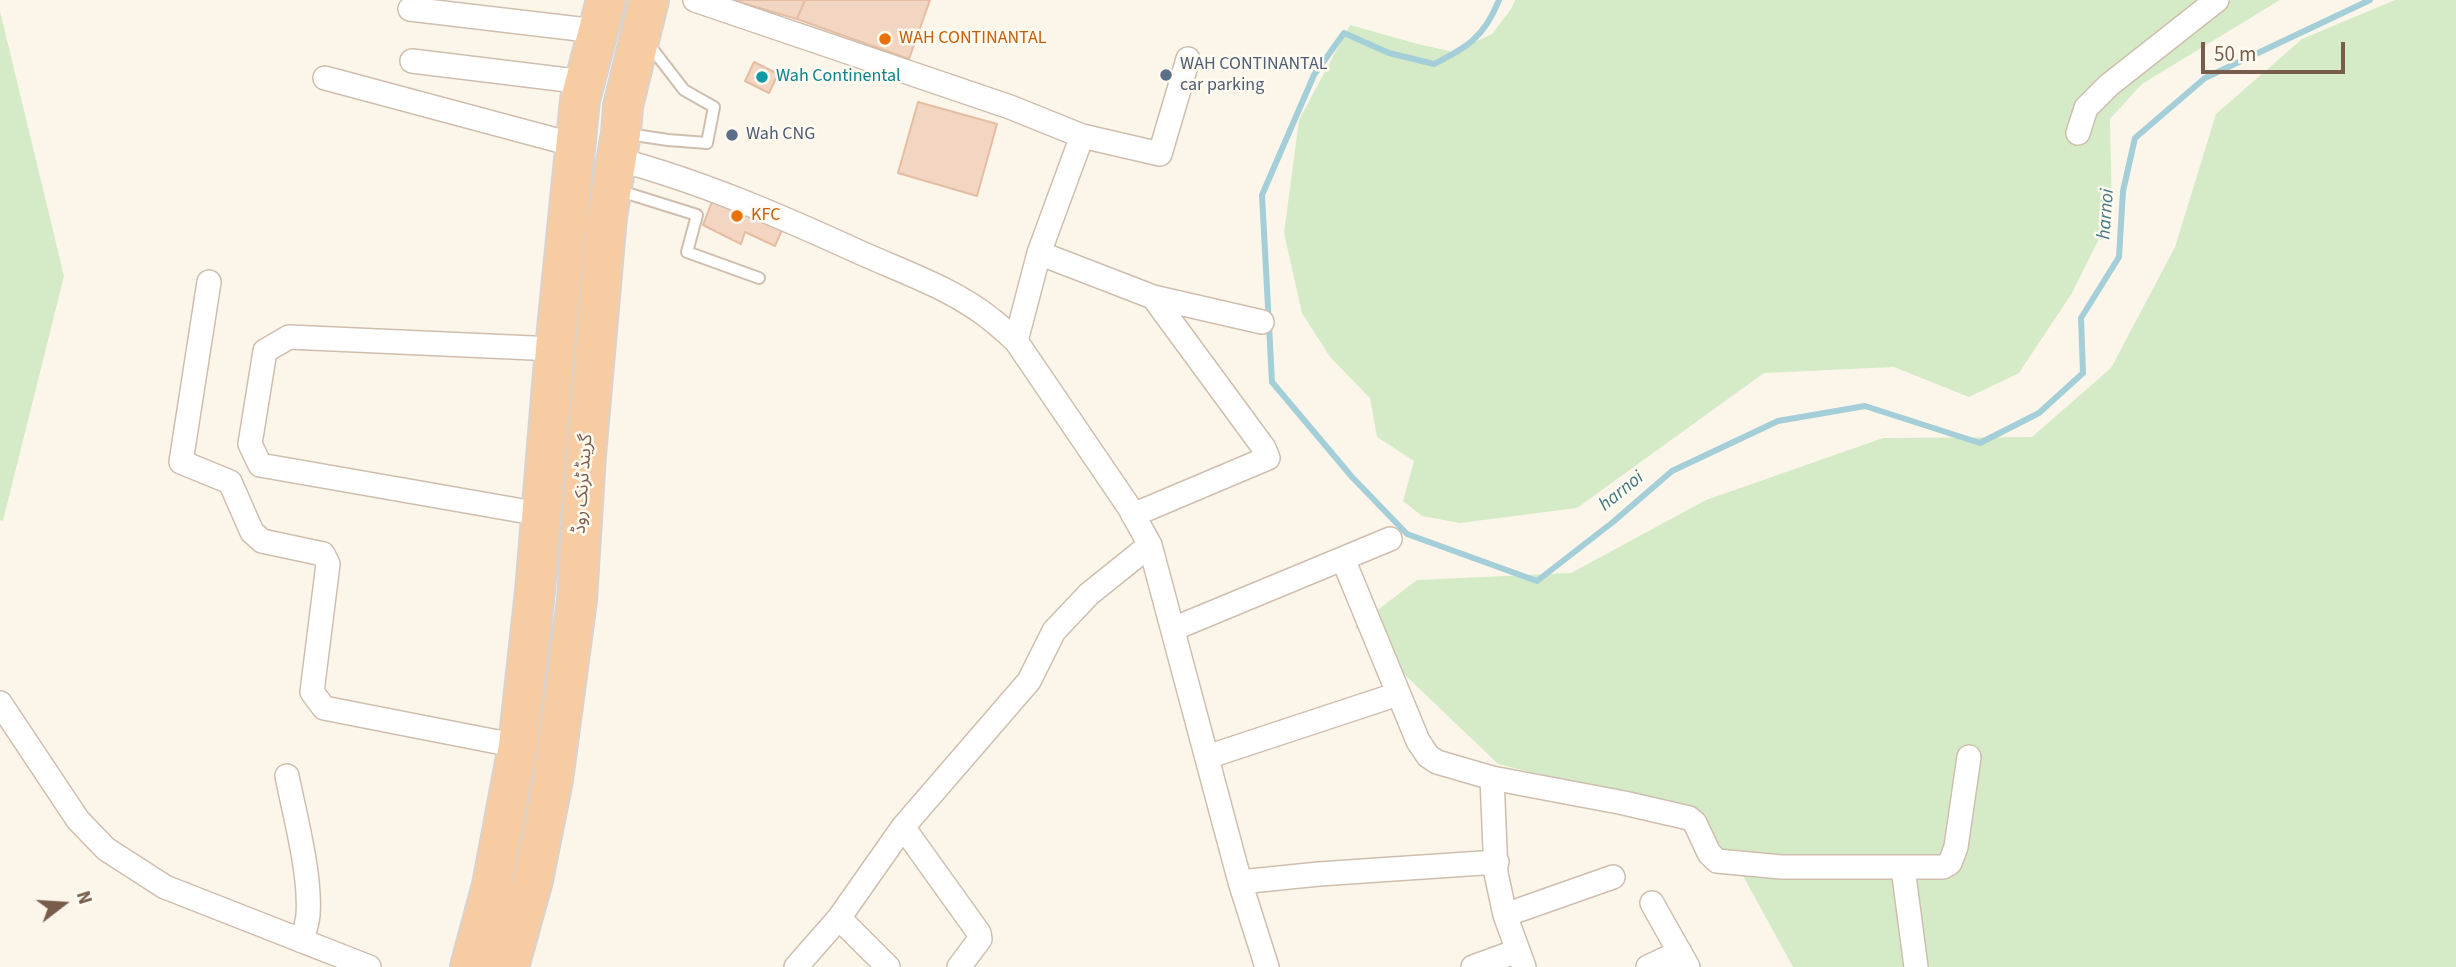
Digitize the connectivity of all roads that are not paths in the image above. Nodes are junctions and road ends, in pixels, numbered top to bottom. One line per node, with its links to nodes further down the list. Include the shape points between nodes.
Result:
1 (695, 0): 11 (street)
2 (2217, 0): 10 (street, via 2109,85 2086,108)
3 (410, 9): 4 (street)
4 (601, 16): 9 (highway)
5 (645, 16): 13 (highway, گرینڈ ٹرنک روڈ); 13 (lane, via 684,90 714,107 706,143 668,140)
6 (1188, 60): 11 (street, via 1160,154)
7 (412, 61): 9 (street)
8 (325, 78): 12 (street)
9 (582, 91): 12 (highway); 13 (highway)
10 (2078, 132)
11 (1083, 136): 14 (street)
12 (575, 145): 20 (highway)
13 (618, 147): 15 (lane, via 697,215 687,252); 19 (street, via 651,168 776,215 958,297); 47 (highway, گرینڈ ٹرنک روڈ, via 607,216 577,600 562,716 536,868)
14 (1039, 253): 17 (street); 19 (street)
15 (759, 278)
16 (209, 282): 29 (street, via 181,462 230,482 252,533 262,541 323,554 328,564 312,692 324,708)
17 (1153, 297): 18 (street); 22 (street, via 1268,458)
18 (1262, 322)
19 (1016, 341): 22 (street)
20 (555, 349): 21 (highway); 21 (street, via 289,337 265,351 250,444 260,464)
21 (541, 514): 29 (highway)
22 (1133, 515): 24 (street)
23 (1390, 539): 25 (street)
24 (1150, 545): 26 (street); 34 (street, via 1089,594 1054,631 1029,681)
25 (1343, 559): 26 (street); 27 (street)
26 (1173, 629): 30 (street)
27 (1398, 694): 30 (street); 33 (street, via 1427,756)
28 (0, 703): 42 (street, via 78,820 106,849 164,887)
29 (518, 746): 46 (highway, via 492,885)
30 (1207, 757): 38 (street)
31 (1969, 757): 36 (street, via 1950,863)
32 (287, 776): 42 (street, via 306,886 308,916)
33 (1492, 778): 35 (street); 36 (street, via 1689,818 1717,861 1782,867)
34 (904, 827): 41 (street); 50 (street, via 979,933 980,939)
35 (1497, 862): 38 (street); 40 (street)
36 (1903, 868): 54 (street)
37 (1614, 877): 40 (street)
38 (1240, 882): 51 (street)
39 (1652, 903): 44 (street)
40 (1505, 915): 43 (street)
41 (839, 918): 48 (street); 49 (street)
42 (302, 941): 45 (street)
43 (1521, 959): 52 (street)
44 (1684, 960): 53 (street)
45 (369, 967)
46 (470, 967)
47 (509, 967)
48 (796, 967)
49 (888, 967)
50 (960, 967)
51 (1267, 967)
52 (1473, 967)
53 (1648, 967)
54 (1916, 967)

